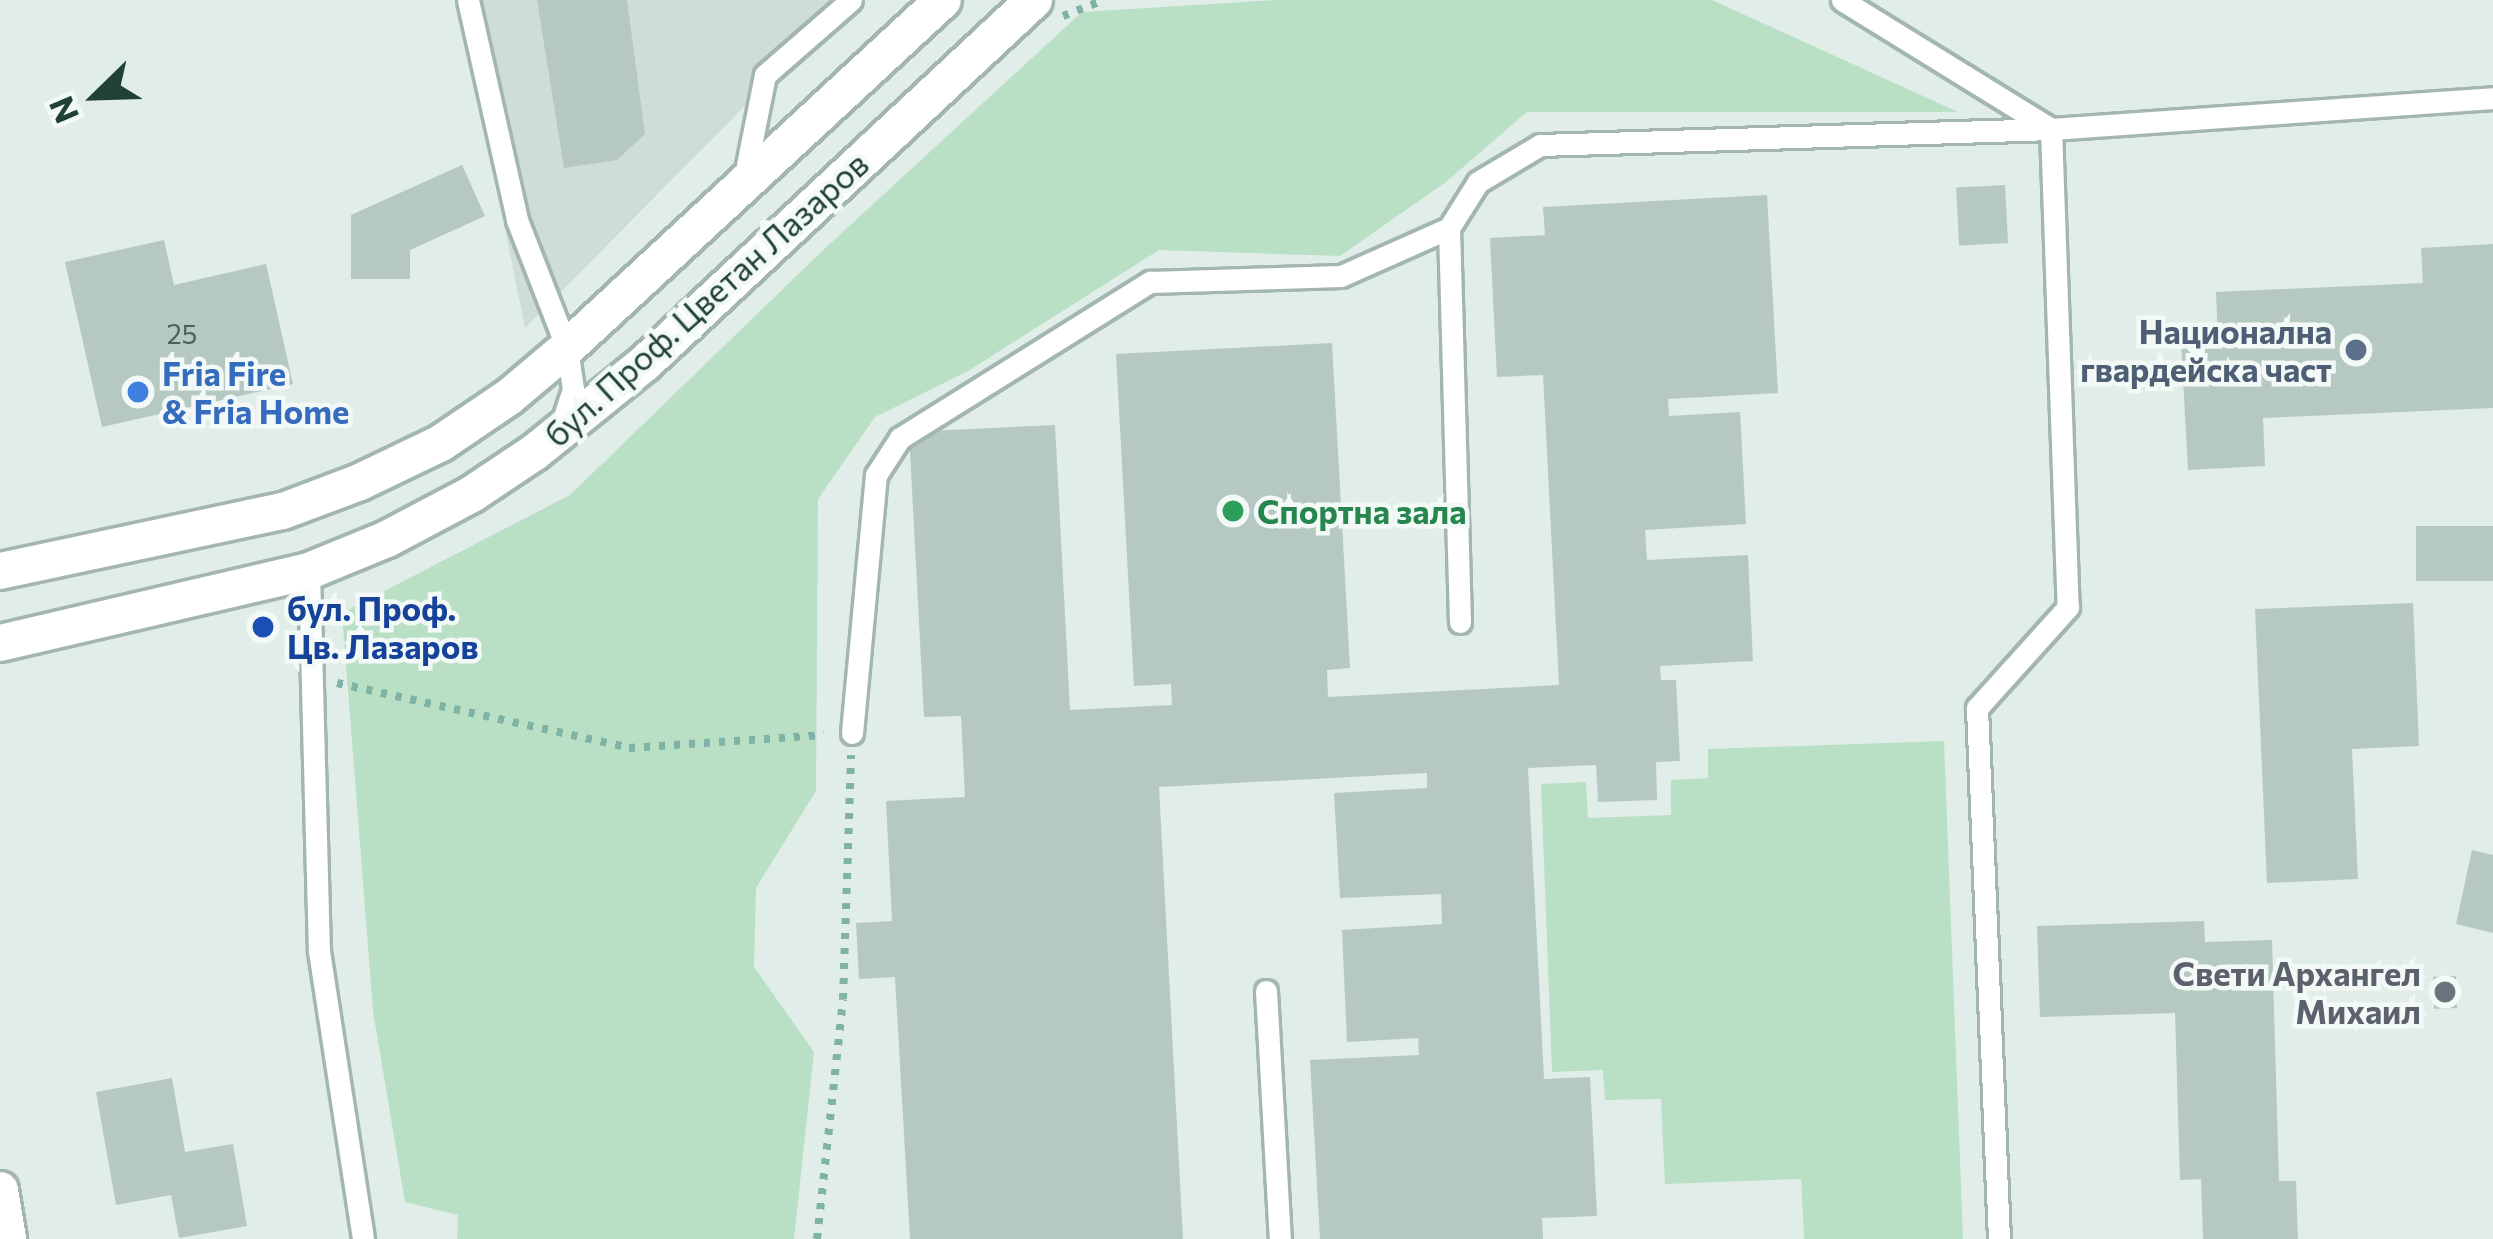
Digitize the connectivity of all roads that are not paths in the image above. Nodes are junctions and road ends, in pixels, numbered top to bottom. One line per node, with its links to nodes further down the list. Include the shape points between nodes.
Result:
1 (468, 0): 10 (lane, via 518,220)
2 (851, 0): 8 (lane, via 765,75)
3 (943, 0): 8 (main road, бул. Проф. Цветан Лазаров)
4 (1842, 0): 7 (lane)
5 (1047, 9): 11 (main road, бул. Проф. Цветан Лазаров)
6 (2493, 98): 7 (lane)
7 (2050, 129): 9 (lane, via 1540,145 1478,182); 22 (lane, via 2068,607 1977,707)
8 (743, 186): 10 (main road, бул. Проф. Цветан Лазаров)
9 (1449, 228): 14 (lane); 16 (lane, via 1340,276 1150,282 900,438 876,475)
10 (567, 348): 11 (lane, via 573,389); 12 (main road, бул. Проф. Цветан Лазаров, via 441,442 361,482 283,511)
11 (559, 433): 13 (main road, бул. Проф. Цветан Лазаров, via 472,494)
12 (0, 571)
13 (309, 571): 15 (main road, бул. Проф. Цветан Лазаров); 20 (lane, via 319,951)
14 (1460, 622)
15 (0, 643)
16 (852, 733)
17 (1266, 992): 21 (lane)
18 (0, 1190): 19 (main road)
19 (8, 1239)
20 (363, 1239)
21 (1280, 1239)
22 (1999, 1239)

